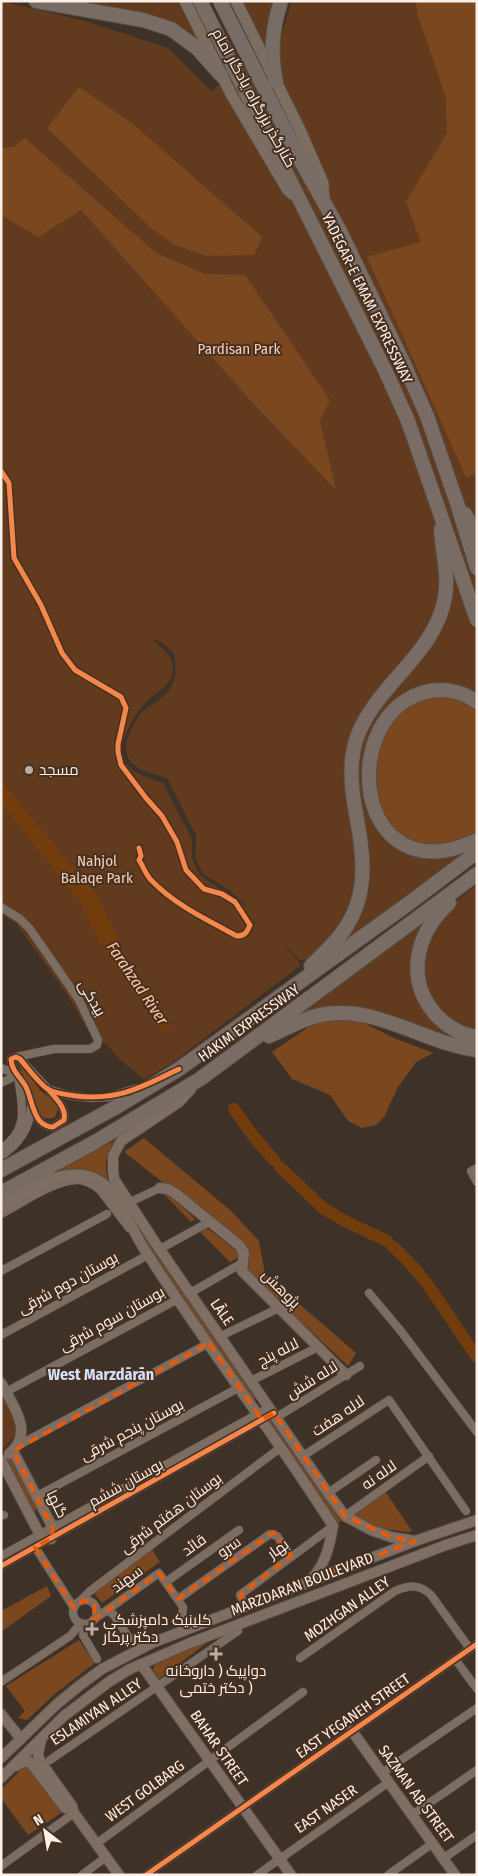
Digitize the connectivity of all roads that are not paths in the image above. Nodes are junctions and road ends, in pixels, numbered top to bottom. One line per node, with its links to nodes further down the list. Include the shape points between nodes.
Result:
1 (36, 1): 7 (highway, via 143,20 171,29 198,48)
2 (185, 1): 7 (main road, کنارگذر بزرگراه یادگار امام)
3 (200, 1): 10 (highway, YADEGAR-E EMAM EXPRESSWAY)
4 (220, 1): 9 (highway, YADEGAR-E EMAM EXPRESSWAY)
5 (236, 1): 8 (main road, کنارگذر بزرگراه یادگار امام)
6 (281, 1): 8 (highway, via 272,37)
7 (222, 76): 10 (main road, کنارگذر بزرگراه یادگار امام, via 287,189)
8 (276, 82): 9 (main road, کنارگذر بزرگراه یادگار امام, via 323,183)
9 (324, 202): 11 (highway, YADEGAR-E EMAM EXPRESSWAY, via 404,364)
10 (304, 205): 12 (highway, YADEGAR-E EMAM EXPRESSWAY, via 386,370 408,421)
11 (457, 503): 13 (highway); 14 (highway, YADEGAR-E EMAM EXPRESSWAY)
12 (440, 513): 15 (highway, YADEGAR-E EMAM EXPRESSWAY); 21 (highway, via 446,582 441,614 424,646 370,711 361,726 352,755 352,789 363,857 356,908 338,938)
13 (477, 535)
14 (477, 568)
15 (477, 620)
16 (477, 702): 17 (highway, via 464,694 443,690 424,692 404,701 378,735 370,759 369,780 371,802 378,820 399,842 422,852 445,852)
17 (477, 840)
18 (477, 852): 21 (highway, HAKIM EXPRESSWAY)
19 (477, 875): 22 (highway, via 433,920 421,942 417,965 423,995 435,1014 459,1032); 23 (highway, HAKIM EXPRESSWAY, via 353,964)
20 (1, 907): 25 (street, بیدکی, via 30,929 78,1000 98,1040 90,1050 54,1049)
21 (283, 995): 27 (highway, HAKIM EXPRESSWAY)
22 (477, 1037)
23 (250, 1044): 24 (highway, via 315,1016 348,1013); 29 (highway, HAKIM EXPRESSWAY)
24 (477, 1050)
25 (16, 1057): 28 (street, via 10,1061); 31 (street)
26 (1, 1068): 28 (street)
27 (180, 1069): 31 (street, via 110,1097 67,1095); 35 (highway, HAKIM EXPRESSWAY)
28 (18, 1075): 30 (street); 32 (street); 33 (street, via 22,1119 14,1139)
29 (200, 1079): 39 (highway, HAKIM EXPRESSWAY); 40 (main road, LĀLE, via 178,1102 127,1136 117,1147 112,1170)
30 (1, 1083)
31 (48, 1089): 32 (street, via 64,1110 65,1117 60,1123 49,1127 41,1122)
32 (32, 1100): 34 (street, via 26,1131 11,1150)
33 (1, 1149)
34 (1, 1156)
35 (1, 1170)
36 (474, 1170): 37 (street)
37 (477, 1182)
38 (160, 1188): 40 (street); 44 (main road, پژوهش, via 175,1193)
39 (1, 1193)
40 (130, 1202): 46 (main road, LĀLE)
41 (1, 1205): 45 (main road, LĀLE, via 56,1177 87,1175 98,1180 114,1195)
42 (1, 1214): 45 (street, via 65,1182 80,1180 100,1190)
43 (107, 1214): 49 (street)
44 (209, 1222): 46 (street); 48 (main road, پژوهش, via 240,1246)
45 (138, 1240): 47 (main road, LĀLE)
46 (160, 1249): 50 (main road, LĀLE)
47 (148, 1255): 52 (main road, LĀLE); 54 (street, بوستان دوم شرقی)
48 (244, 1262): 50 (street); 53 (main road, پژوهش, via 242,1270)
49 (1, 1271)
50 (190, 1293): 55 (main road, LĀLE)
51 (369, 1293): 65 (street)
52 (178, 1298): 56 (main road, LĀLE); 61 (street, بوستان سوم شرقی)
53 (279, 1308): 55 (street); 57 (main road, پژوهش)
54 (1, 1335)
55 (221, 1336): 60 (main road, LĀLE)
56 (209, 1344): 62 (main road, LĀLE); 66 (street)
57 (318, 1347): 59 (main road, پژوهش); 60 (street, لاله پنج)
58 (360, 1366): 59 (street, لاله شش)
59 (346, 1375): 63 (street, لاله شش)
60 (251, 1380): 63 (main road, LĀLE)
61 (4, 1387): 66 (main road, via 22,1426)
62 (240, 1387): 64 (main road, LĀLE); 73 (street, بوستان پنجم شرقی)
63 (274, 1412): 64 (street, لاله شش); 68 (main road, LĀLE)
64 (260, 1417): 67 (main road, LĀLE); 78 (street, بوستان ششم); 82 (street, بوستان ششم)
65 (477, 1432)
66 (15, 1448): 70 (main road); 73 (main road, گلها)
67 (280, 1448): 77 (main road, LĀLE); 91 (street, بوستان هفتم شرقی)
68 (302, 1456): 69 (street, لاله هفت, via 389,1400); 72 (main road, LĀLE)
69 (429, 1456): 74 (street); 75 (street, لاله نه)
70 (1, 1458): 80 (main road, گلها)
71 (376, 1460): 72 (street)
72 (328, 1493): 75 (main road, LĀLE)
73 (37, 1496): 78 (main road, گلها)
74 (466, 1511)
75 (345, 1516): 83 (main road, LĀLE, via 391,1537)
76 (477, 1520): 83 (main road, MARZDARAN BOULEVARD)
77 (333, 1526): 86 (street, بهار); 89 (main road, via 326,1559)
78 (53, 1528): 80 (street, بوستان ششم); 82 (main road, گلها)
79 (238, 1530): 88 (street, قائد)
80 (40, 1535): 82 (main road, گلها); 85 (street, بوستان ششم)
81 (477, 1535): 104 (main road, MARZDARAN BOULEVARD)
82 (51, 1539): 84 (street, بوستان ششم)
83 (416, 1540): 89 (main road, MARZDARAN BOULEVARD)
84 (35, 1547): 87 (street, بوستان ششم); 93 (street)
85 (1, 1556)
86 (291, 1556): 90 (street, سرو, via 277,1536 270,1534); 92 (street, بهار, via 240,1595)
87 (1, 1566)
88 (166, 1582): 90 (street, سهند); 94 (street, سهند, via 159,1573)
89 (308, 1583): 92 (main road, MARZDARAN BOULEVARD)
90 (178, 1599): 95 (street, سهند, via 183,1607)
91 (80, 1601): 93 (street); 96 (street, via 88,1600 95,1605 97,1613)
92 (245, 1606): 112 (main road, MARZDARAN BOULEVARD, via 152,1643 102,1669 57,1704)
93 (74, 1608): 97 (street, via 74,1615)
94 (107, 1610): 96 (street, سهند); 99 (street)
95 (182, 1617)
96 (93, 1620): 97 (street)
97 (83, 1623): 102 (street, via 83,1635); 105 (street, via 70,1636)
98 (238, 1632): 106 (street, ESLAMIYAN ALLEY)
99 (131, 1641)
100 (473, 1647): 101 (street, MOZHGAN ALLEY, via 431,1595 424,1588 414,1586 395,1591); 103 (street, EAST YEGANEH STREET)
101 (300, 1658)
102 (97, 1659)
103 (455, 1659): 107 (street); 111 (street, EAST YEGANEH STREET)
104 (141, 1664): 106 (main road, BAHAR STREET); 113 (main road, MARZDARAN BOULEVARD, via 88,1697)
105 (1, 1682)
106 (157, 1687): 115 (street, ESLAMIYAN ALLEY); 116 (main road, BAHAR STREET)
107 (477, 1689)
108 (303, 1692): 116 (street, WEST GOLBARG)
109 (477, 1708): 119 (street)
110 (1, 1714): 112 (main road)
111 (352, 1731): 119 (main road, SAZMAN AB STREET); 122 (street, EAST YEGANEH STREET)
112 (21, 1739): 114 (main road, MARZDARAN BOULEVARD)
113 (42, 1739): 117 (main road, MARZDARAN BOULEVARD); 123 (main road, via 38,1754 40,1761)
114 (1, 1758)
115 (50, 1760)
116 (210, 1761): 122 (main road, BAHAR STREET); 127 (street, WEST GOLBARG)
117 (12, 1767): 120 (main road, MARZDARAN BOULEVARD); 123 (main road, via 30,1762 66,1810)
118 (477, 1770): 124 (street)
119 (382, 1773): 121 (main road, SAZMAN AB STREET)
120 (1, 1778)
121 (389, 1782): 124 (main road, SAZMAN AB STREET); 130 (street, EAST NASER)
122 (243, 1807): 130 (main road, BAHAR STREET); 134 (street, EAST YEGANEH STREET)
123 (74, 1813): 127 (main road); 131 (street)
124 (412, 1815): 126 (main road, SAZMAN AB STREET)
125 (477, 1835): 129 (street)
126 (433, 1843): 129 (main road, SAZMAN AB STREET); 137 (street)
127 (96, 1844): 128 (main road)
128 (106, 1857): 132 (street); 133 (main road)
129 (444, 1858): 138 (main road, SAZMAN AB STREET)
130 (279, 1859): 135 (street, EAST NASER); 136 (main road, BAHAR STREET)
131 (1, 1866)
132 (82, 1875)
133 (119, 1875)
134 (146, 1875)
135 (257, 1875)
136 (291, 1875)
137 (388, 1875)
138 (455, 1875)

